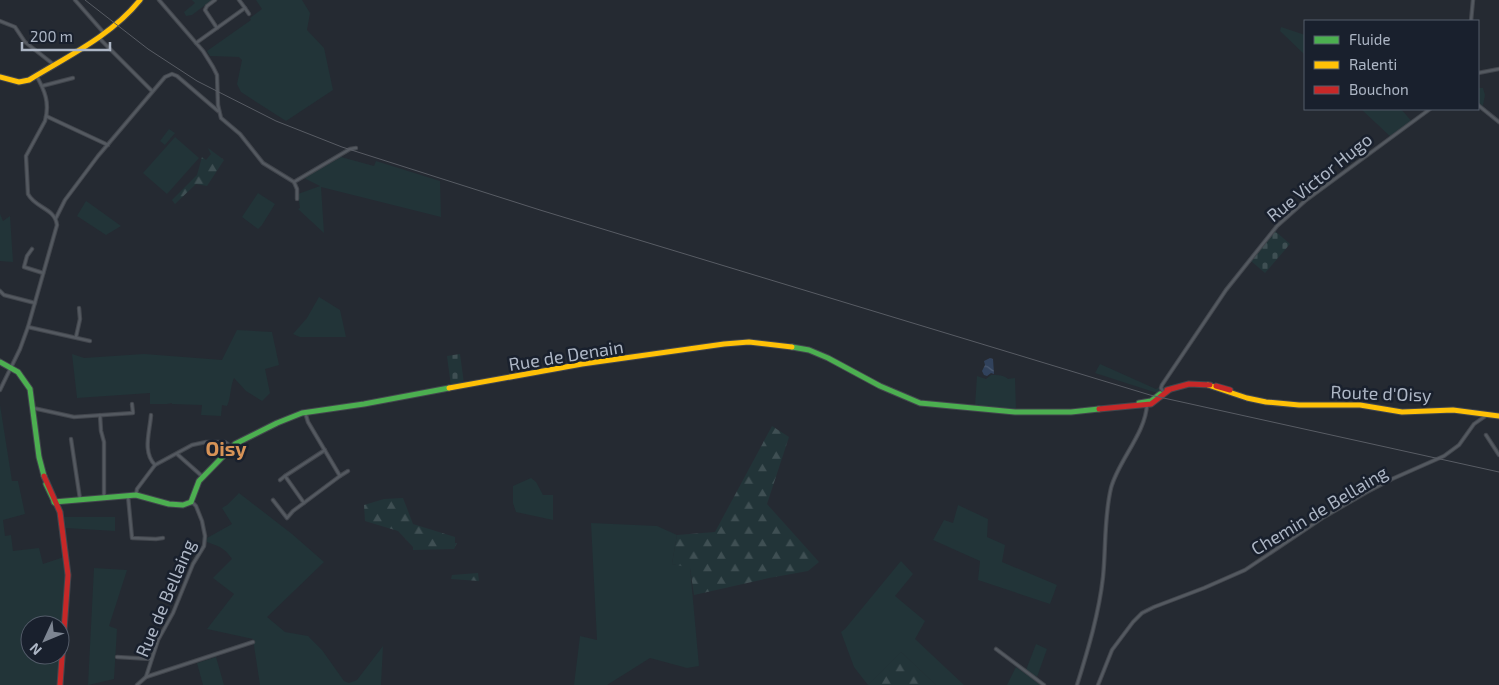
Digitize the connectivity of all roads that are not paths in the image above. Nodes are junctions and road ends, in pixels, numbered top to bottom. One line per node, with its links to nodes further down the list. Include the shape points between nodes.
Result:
1 (75, 0): 12 (street)
2 (140, 0): 12 (street, via 132,11)
3 (159, 0): 14 (street)
4 (215, 0): 11 (street, via 205,10)
5 (239, 0): 7 (street)
6 (1473, 0): 9 (street)
7 (245, 8): 8 (street); 11 (street)
8 (249, 14)
9 (1471, 20)
10 (0, 21): 15 (street, via 15,27 25,42)
11 (217, 28): 14 (street)
12 (104, 33): 13 (street)
13 (98, 37): 15 (street); 22 (street)
14 (196, 43): 25 (street, via 216,73)
15 (53, 64): 18 (street)
16 (1499, 68): 17 (street)
17 (1479, 73)
18 (36, 75): 19 (street, via 20,82); 21 (street)
19 (0, 77)
20 (73, 78): 21 (street)
21 (42, 86): 26 (street)
22 (152, 91): 25 (street, via 165,77 175,74); 28 (street)
23 (1479, 106): 27 (street)
24 (1429, 110): 44 (street, Rue Victor Hugo, via 1305,201 1279,224 1224,292 1167,376 1161,387)
25 (219, 112): 30 (street, via 262,161)
26 (46, 116): 28 (street); 32 (street, via 26,156 28,194)
27 (1499, 122)
28 (108, 145): 32 (street, via 66,198)
29 (356, 148): 30 (street)
30 (294, 182): 31 (street)
31 (297, 199)
32 (56, 218): 34 (street)
33 (32, 249): 34 (street, via 24,267)
34 (44, 274): 36 (street)
35 (0, 291): 36 (street, via 4,295)
36 (36, 303): 38 (street)
37 (79, 308): 39 (street)
38 (28, 328): 39 (street); 42 (street)
39 (76, 337): 40 (street)
40 (90, 340)
41 (0, 362): 42 (street)
42 (11, 367): 43 (street); 48 (street, via 26,382)
43 (0, 390)
44 (1165, 391): 45 (street, Route d'Oisy); 50 (street, Route d'Oisy, via 1190,384 1208,385 1261,401 1363,405 1399,412 1446,409)
45 (1147, 403): 47 (street, Route d'Oisy); 83 (street, via 1111,490 1102,583)
46 (132, 404): 51 (street, via 133,413)
47 (1129, 406): 49 (street, Rue de Denain, via 1059,413 1015,412 914,401 806,349 739,342 683,348)
48 (33, 408): 51 (street, via 72,417); 71 (street, via 39,457)
49 (305, 412): 56 (street, Rue de Denain); 57 (street)
50 (1488, 414): 53 (street, Route d'Oisy); 84 (street, Chemin de Bellaing, via 1473,425 1459,445 1442,457 1367,492 1245,570 1149,609 1134,620 1114,646)
51 (100, 415): 68 (street, via 104,442)
52 (151, 415): 60 (street, via 148,448 149,459)
53 (1499, 416)
54 (1486, 435): 59 (street)
55 (71, 439): 69 (street)
56 (232, 447): 58 (street, via 226,443 204,442); 64 (street, Rue de Denain)
57 (325, 450): 62 (street); 63 (street)
58 (177, 454): 60 (street); 64 (street)
59 (1499, 455)
60 (155, 465): 67 (street)
61 (348, 471): 63 (street)
62 (286, 476): 65 (street); 73 (street)
63 (340, 476): 73 (street)
64 (203, 477): 72 (street, Rue de Denain)
65 (280, 480)
66 (128, 495): 67 (street); 68 (street); 74 (street, via 132,538)
67 (136, 495): 72 (street, via 170,504)
68 (104, 497): 69 (street)
69 (80, 499): 71 (street)
70 (273, 500): 73 (street, via 286,518)
71 (55, 501): 81 (street, via 61,518 68,584)
72 (191, 501): 78 (street, Rue de Bellaing, via 200,517 204,544)
73 (304, 503)
74 (162, 538)
75 (253, 642): 79 (street)
76 (996, 649): 80 (street)
77 (117, 657): 78 (street)
78 (151, 659): 79 (street, Rue de Bellaing)
79 (146, 677): 82 (street)
80 (1042, 684)
81 (60, 685)
82 (137, 685)
83 (1077, 685)
84 (1098, 685)

